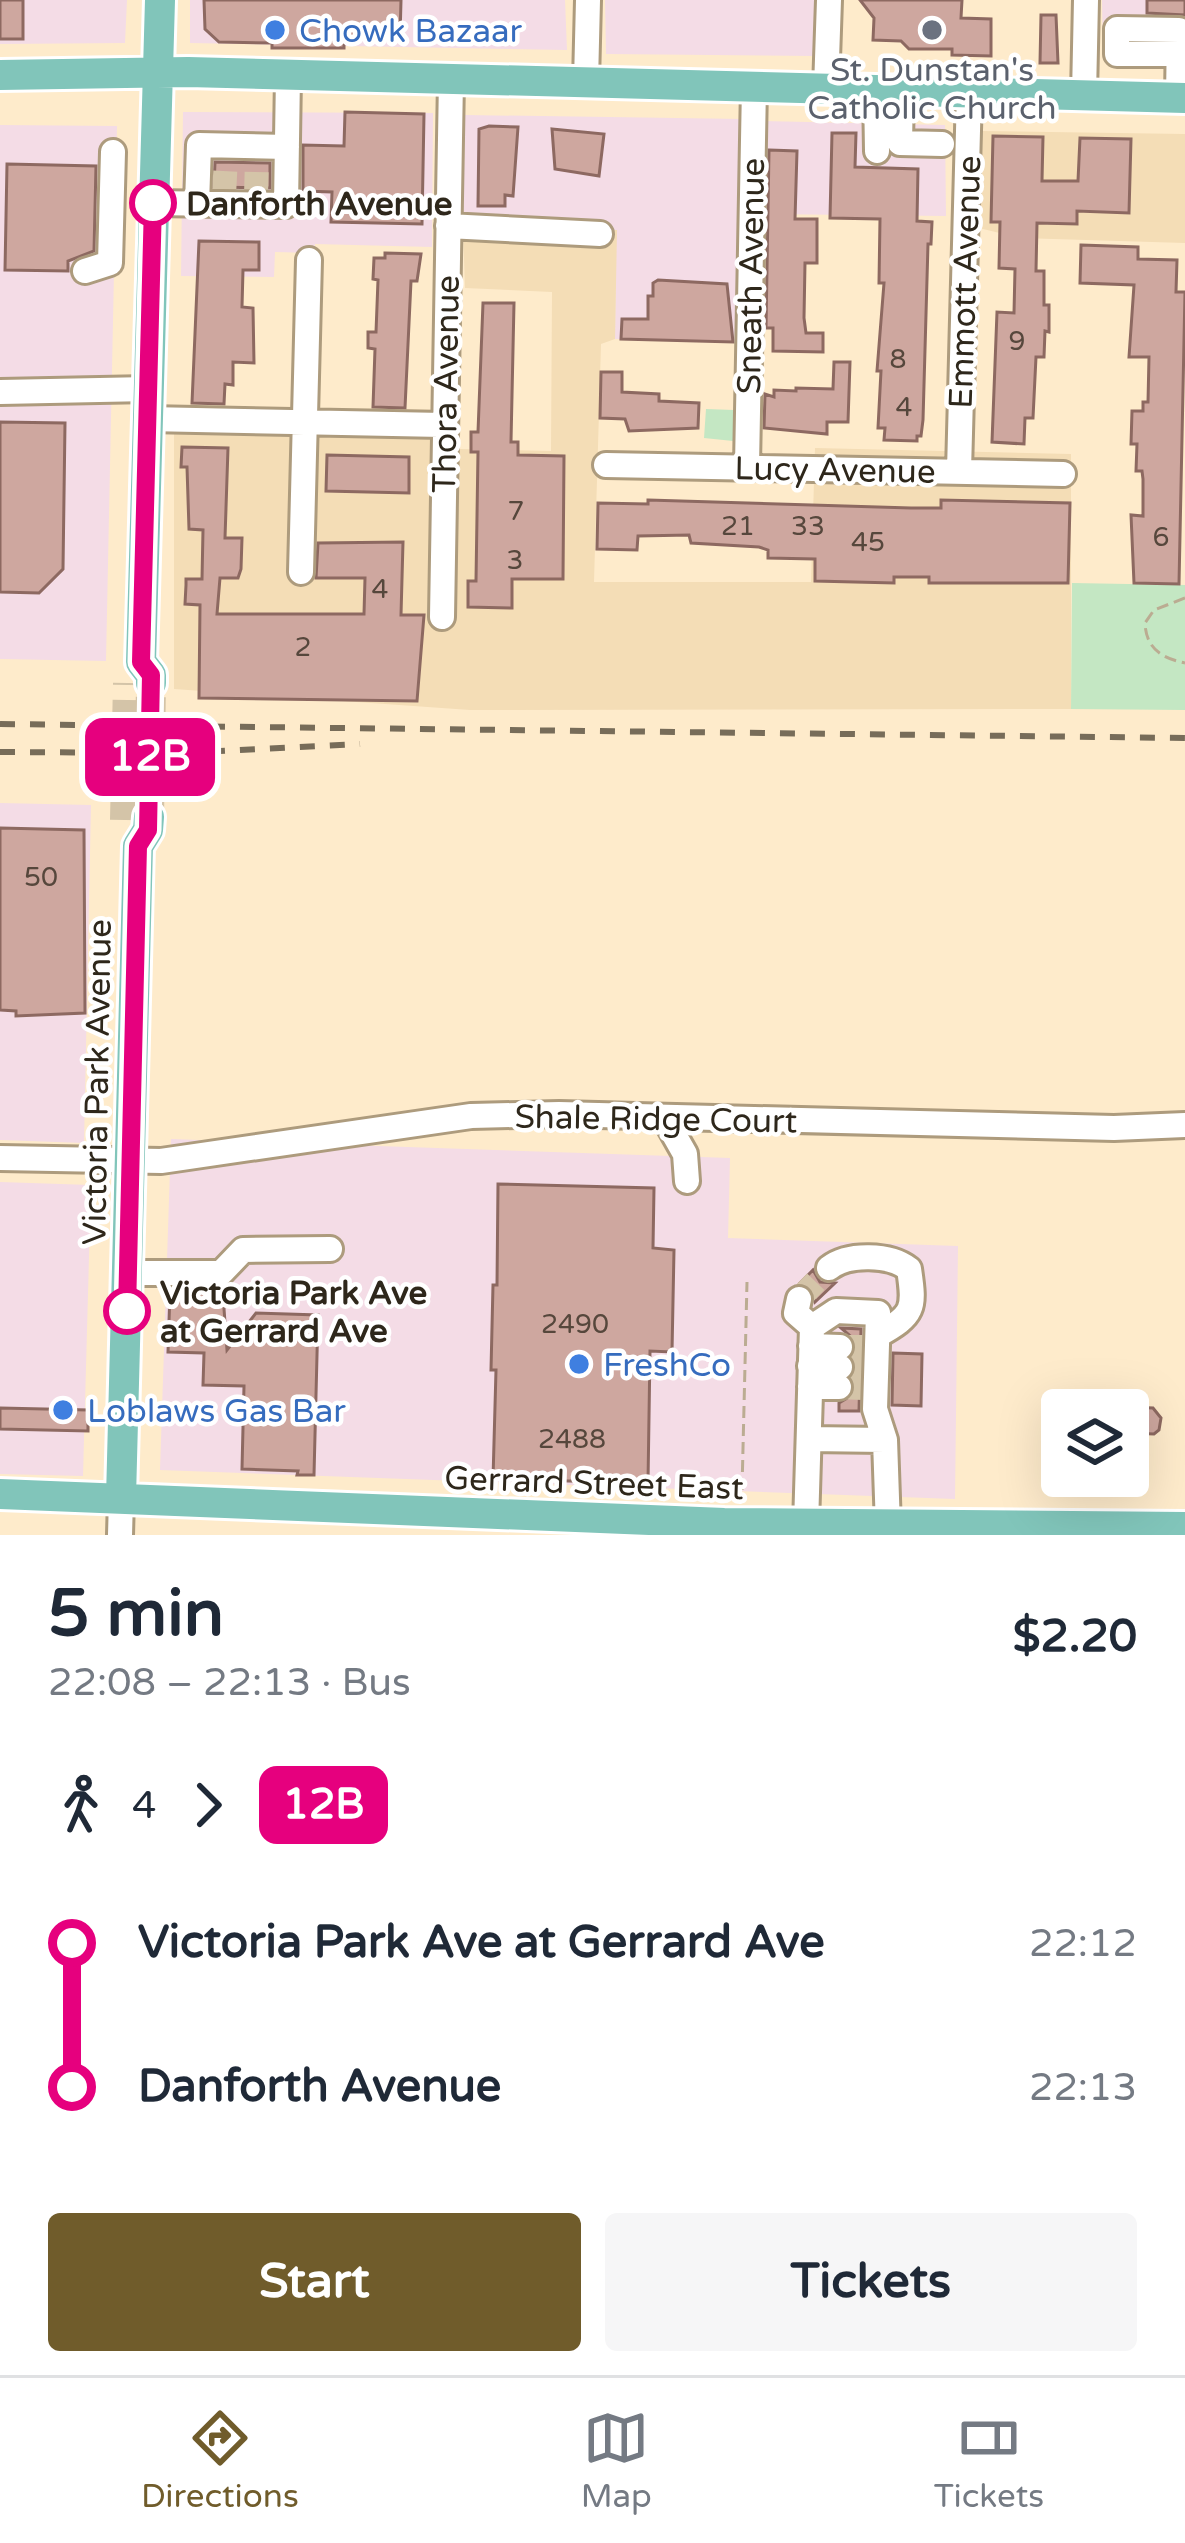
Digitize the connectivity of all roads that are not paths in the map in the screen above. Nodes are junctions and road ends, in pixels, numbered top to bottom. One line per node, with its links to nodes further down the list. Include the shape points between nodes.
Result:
1 (160, 0): 6 (main road)
2 (588, 0): 10 (street)
3 (829, 0): 12 (street)
4 (1086, 0): 5 (street)
5 (1085, 28): 15 (street); 16 (street, via 1179,30)
6 (156, 72): 7 (main road); 8 (main road); 21 (main road)
7 (0, 75)
8 (288, 75): 9 (main road); 18 (street)
9 (451, 79): 10 (main road); 23 (street, Thora Avenue)
10 (586, 82): 11 (main road)
11 (754, 86): 12 (main road); 32 (street, Sneath Avenue)
12 (826, 89): 13 (main road)
13 (888, 90): 14 (main road); 17 (street, via 900,143); 19 (street)
14 (969, 93): 15 (main road); 33 (street, Emmott Avenue)
15 (1084, 95): 16 (main road)
16 (1182, 98)
17 (942, 144)
18 (287, 148): 22 (street, via 286,205); 22 (street, via 199,145)
19 (877, 151)
20 (113, 152): 26 (street, via 110,263)
21 (153, 203): 22 (street); 28 (main road)
22 (197, 204)
23 (448, 226): 24 (street); 30 (street, Thora Avenue)
24 (600, 234)
25 (308, 260): 29 (street)
26 (85, 272)
27 (0, 392): 28 (street)
28 (148, 404): 29 (street); 37 (main road)
29 (303, 423): 30 (street); 35 (street)
30 (443, 425): 36 (street, Thora Avenue)
31 (606, 465): 32 (street, Lucy Avenue)
32 (747, 466): 33 (street, Lucy Avenue)
33 (959, 471): 34 (street, Lucy Avenue)
34 (1064, 474)
35 (301, 572)
36 (442, 617)
37 (140, 676)
38 (137, 828): 42 (main road, Victoria Park Avenue)
39 (664, 1118): 40 (street, Shale Ridge Court); 42 (street, Shale Ridge Court, via 471,1116); 43 (street, via 685,1154)
40 (1185, 1126)
41 (0, 1158): 42 (street, Shale Ridge Court)
42 (130, 1163): 46 (main road, Victoria Park Avenue)
43 (687, 1181)
44 (330, 1249): 46 (street, via 243,1250 221,1274)
45 (829, 1268): 49 (street, via 855,1258 909,1269 910,1312)
46 (128, 1273): 53 (main road, Victoria Park Avenue)
47 (799, 1299): 48 (street)
48 (811, 1357): 49 (street); 49 (street); 49 (street, via 836,1311 878,1313); 50 (street)
49 (862, 1364): 51 (street)
50 (809, 1439): 51 (street); 54 (street)
51 (885, 1440): 55 (street)
52 (0, 1494): 53 (main road, Gerrard Street East)
53 (121, 1498): 57 (main road, Gerrard Street East); 59 (street, Victoria Park Avenue)
54 (806, 1525): 55 (main road, Gerrard Street East); 57 (main road, Gerrard Street East)
55 (888, 1527): 58 (main road, Gerrard Street East)
56 (1185, 1527): 58 (main road, Gerrard Street East)
57 (744, 1529)
58 (1002, 1531)
59 (120, 1535)

